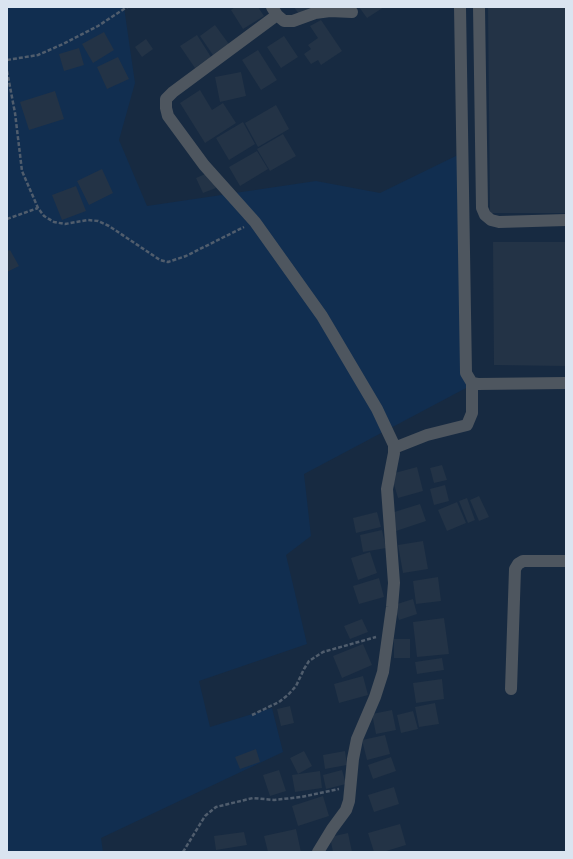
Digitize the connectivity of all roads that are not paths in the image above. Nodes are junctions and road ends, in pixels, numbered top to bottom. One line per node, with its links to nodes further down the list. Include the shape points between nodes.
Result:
1 (460, 7): 6 (street, via 466,373)
2 (479, 7): 5 (street, via 482,208 485,215 499,222)
3 (275, 11): 4 (street, via 284,21 330,11); 8 (street, via 173,92 166,99 168,116 204,165 255,222 322,316 377,410)
4 (352, 12)
5 (566, 220)
6 (472, 383): 7 (street); 8 (street, via 472,413 467,425 427,435)
7 (566, 383)
8 (394, 448): 11 (street, via 387,489 394,583 383,672 356,739 346,810)
9 (566, 561): 10 (street, via 523,561 515,569)
10 (511, 689)
11 (318, 852)

